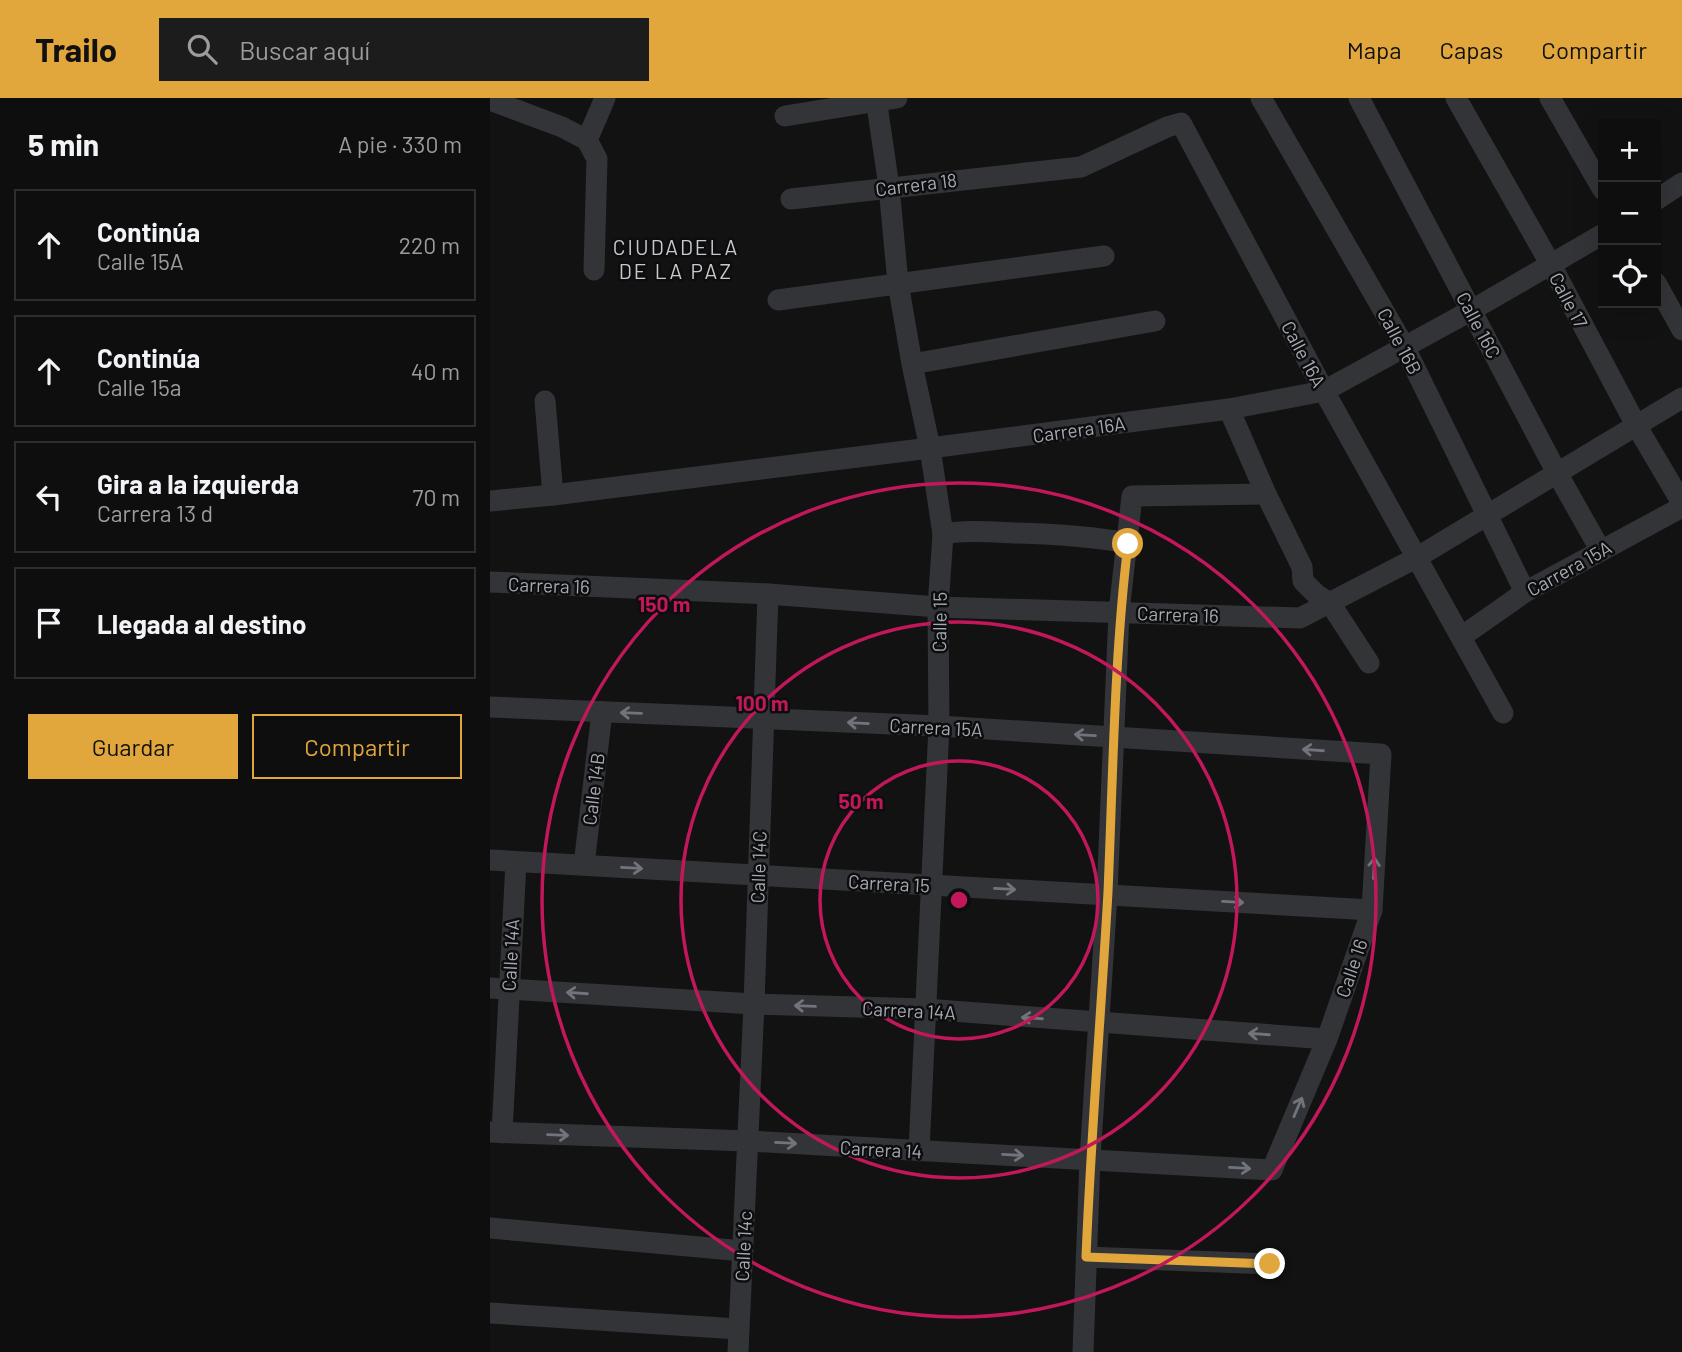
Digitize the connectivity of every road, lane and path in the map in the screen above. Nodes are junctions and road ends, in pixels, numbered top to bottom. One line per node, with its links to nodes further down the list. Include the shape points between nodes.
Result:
1 (605, 98): 9 (street)
2 (1261, 98): 26 (street, Calle 16B)
3 (1359, 98): 23 (street, Calle 16C)
4 (1456, 98): 18 (street, Calle 17)
5 (1550, 98): 11 (street)
6 (883, 99): 8 (street); 13 (street, Calle 15)
7 (490, 100): 9 (street)
8 (785, 116)
9 (587, 140): 19 (street, via 597,159)
10 (1041, 170): 13 (street, Carrera 18); 28 (street, Calle 16A, via 1081,167 1181,123)
11 (1598, 182)
12 (1682, 183): 14 (street)
13 (889, 187): 15 (street, Carrera 18); 20 (street, Calle 15)
14 (1661, 197)
15 (791, 199)
16 (1598, 237): 18 (street, Carrera 16A)
17 (1104, 257): 20 (street)
18 (1551, 265): 23 (street, Carrera 16A); 32 (street, Calle 17)
19 (594, 270)
20 (898, 283): 22 (street); 27 (street, Calle 15)
21 (1661, 292): 25 (street)
22 (778, 300)
23 (1472, 310): 26 (street, Carrera 16A); 34 (street, Calle 16C)
24 (1155, 321): 27 (street)
25 (1682, 330)
26 (1404, 345): 28 (street, Carrera 16A); 39 (street, Calle 16B)
27 (912, 364): 33 (street, Calle 15)
28 (1324, 391): 31 (street, Carrera 16A); 43 (street, Calle 16A)
29 (1682, 398): 32 (street, Carrera 16)
30 (545, 401): 36 (street)
31 (1229, 409): 33 (street, Carrera 16A); 35 (street)
32 (1636, 425): 34 (street, Carrera 16); 38 (street, Calle 17)
33 (930, 449): 36 (street, Carrera 16A); 40 (street, Calle 15)
34 (1557, 473): 39 (street, Carrera 16); 42 (street, Calle 16C)
35 (1266, 494): 41 (street, via 1132,496); 47 (street, via 1302,567 1303,581)
36 (553, 495): 37 (street, Carrera 16A)
37 (490, 501)
38 (1682, 505): 42 (street, Carrera 15A)
39 (1486, 515): 43 (street, Carrera 16); 45 (street, Calle 16B)
40 (943, 534): 41 (street, via 1046,534); 48 (street, Calle 15)
41 (1128, 544): 49 (street)
42 (1601, 551): 45 (street, Carrera 15A)
43 (1416, 558): 47 (street, Carrera 16); 50 (street, Calle 16A)
44 (490, 582): 46 (street, Carrera 16)
45 (1525, 592): 50 (street, Carrera 15A)
46 (768, 594): 48 (street, Carrera 16); 55 (street, Calle 14C)
47 (1330, 603): 49 (street, Carrera 16, via 1300,618); 51 (street)
48 (938, 607): 49 (street, Carrera 16); 56 (street, Calle 15)
49 (1119, 612): 57 (street)
50 (1461, 638): 54 (street, Calle 16A)
51 (1369, 663)
52 (490, 707): 53 (street, Carrera 15A)
53 (602, 712): 55 (street, Carrera 15A, one-way to 53); 61 (street, Calle 14B)
54 (1503, 713)
55 (762, 718): 56 (street, Carrera 15A, one-way to 55); 62 (street, Calle 14C)
56 (939, 726): 57 (street, Carrera 15A, one-way to 56); 63 (street, Calle 15)
57 (1115, 737): 58 (street, Carrera 15A, one-way to 57); 64 (street)
58 (1381, 754): 65 (street, Calle 16, one-way to 58)
59 (490, 860): 60 (street, Carrera 15)
60 (516, 862): 61 (street, Carrera 15); 66 (street, Calle 14A)
61 (584, 865): 62 (street, Carrera 15, one-way to 62)
62 (758, 875): 63 (street, Carrera 15); 67 (street, Calle 14C)
63 (931, 885): 64 (street, Carrera 15, one-way to 64); 68 (street, Calle 15)
64 (1107, 895): 65 (street, Carrera 15, one-way to 65); 69 (street)
65 (1372, 910): 70 (street, Calle 16)
66 (499, 988): 67 (street, Carrera 14A, one-way to 66); 71 (street, Calle 14A)
67 (754, 1004): 68 (street, Carrera 14A, one-way to 67); 72 (street, Calle 14C)
68 (925, 1009): 69 (street, Carrera 14A, one-way to 68); 73 (street, Calle 15)
69 (1100, 1023): 70 (street, Carrera 14A, one-way to 69); 74 (street)
70 (1327, 1039): 75 (street, Calle 16, one-way to 70)
71 (496, 1133): 72 (street, Carrera 14, one-way to 72)
72 (748, 1141): 73 (street, Carrera 14, one-way to 73); 77 (street, Calle 14c)
73 (919, 1151): 74 (street, Carrera 14, one-way to 74)
74 (1090, 1159): 75 (street, Carrera 14, one-way to 75); 78 (street)
75 (1272, 1170)
76 (490, 1228): 77 (street)
77 (743, 1251): 81 (street, Calle 14c)
78 (1086, 1257): 79 (street); 83 (street)
79 (1270, 1264)
80 (490, 1312): 81 (street)
81 (738, 1329): 82 (street, Calle 14c)
82 (738, 1352)
83 (1083, 1352)

